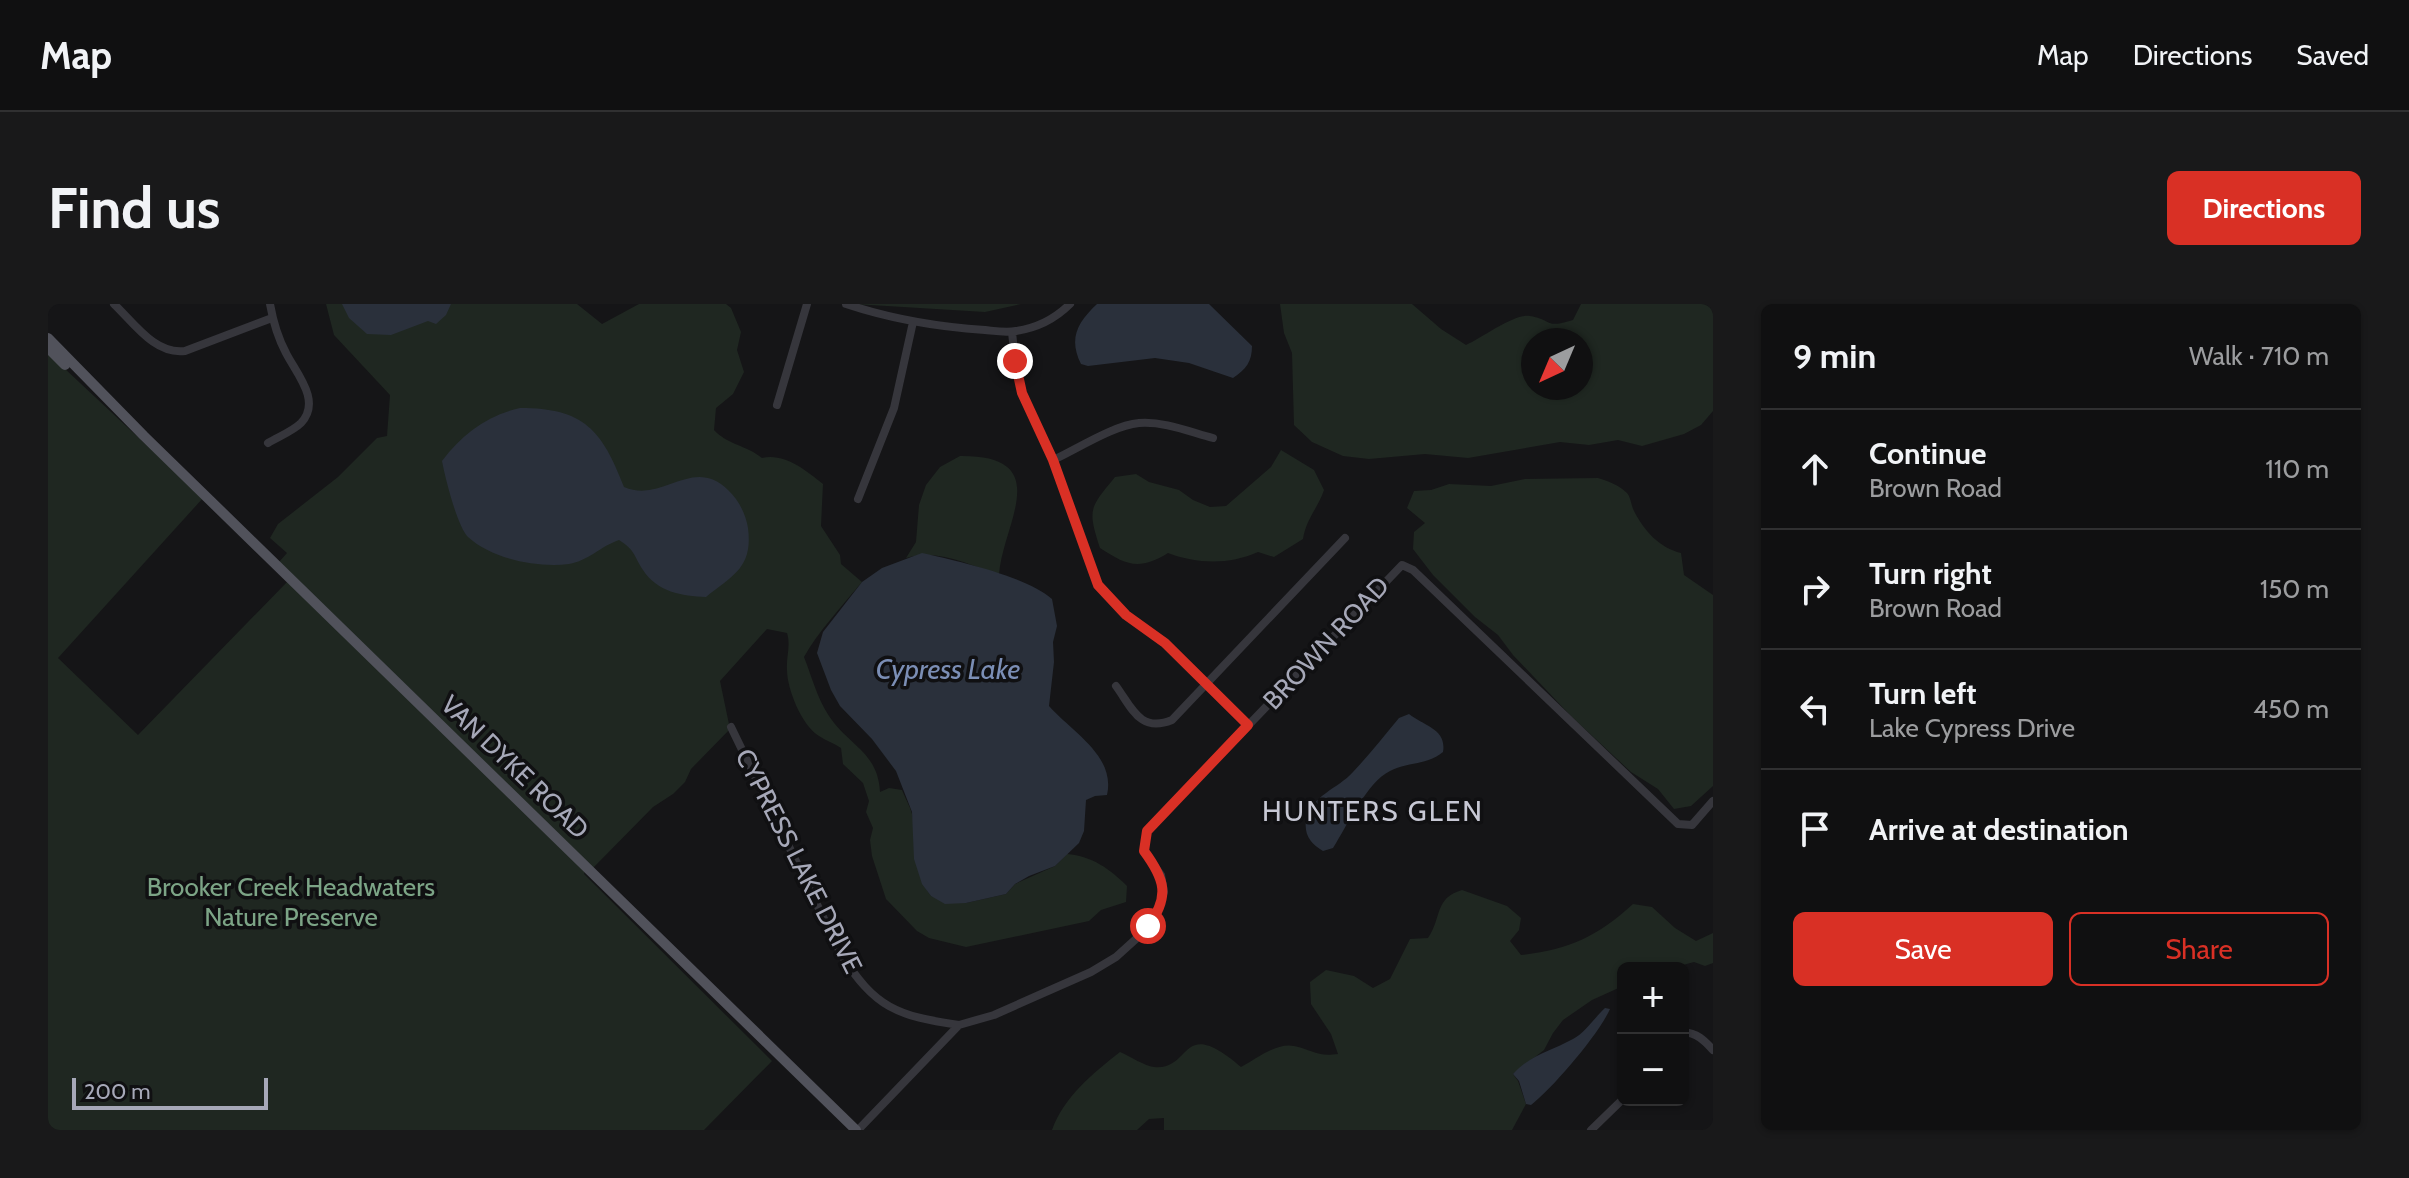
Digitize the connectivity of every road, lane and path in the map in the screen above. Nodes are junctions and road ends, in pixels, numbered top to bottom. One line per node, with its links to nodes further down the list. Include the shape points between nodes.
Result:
1 (114, 304): 6 (street, via 155,344 175,353)
2 (270, 304): 6 (street)
3 (807, 304): 11 (street)
4 (846, 304): 7 (street)
5 (1070, 304): 8 (street, via 1037,326)
6 (272, 318): 14 (street, via 309,402 300,423)
7 (913, 322): 8 (street); 16 (street, via 894,408)
8 (1012, 332): 15 (street, via 1022,393)
9 (48, 338): 12 (main road, VAN DYKE ROAD)
10 (48, 348): 12 (main road, VAN DYKE ROAD)
11 (777, 405)
12 (144, 436): 27 (main road, VAN DYKE ROAD)
13 (1213, 438): 15 (street, via 1138,423)
14 (268, 443)
15 (1053, 460): 18 (street, via 1098,585)
16 (858, 499)
17 (1345, 538): 18 (street)
18 (1206, 685): 19 (street, via 1172,720 1158,726 1142,721); 20 (street)
19 (1116, 686)
20 (1248, 725): 22 (street, BROWN ROAD, via 1402,565 1678,824 1692,825); 23 (street, BROWN ROAD, via 1147,831 1144,851 1161,875 1164,892 1155,916 1137,938 1091,972)
21 (731, 727): 23 (street, CYPRESS LAKE DRIVE, via 855,975 889,1008)
22 (1713, 801)
23 (959, 1025): 27 (street, BROWN ROAD)
24 (1689, 1033): 25 (street)
25 (1713, 1050)
26 (1617, 1105): 28 (street)
27 (857, 1130)
28 (1591, 1130)

